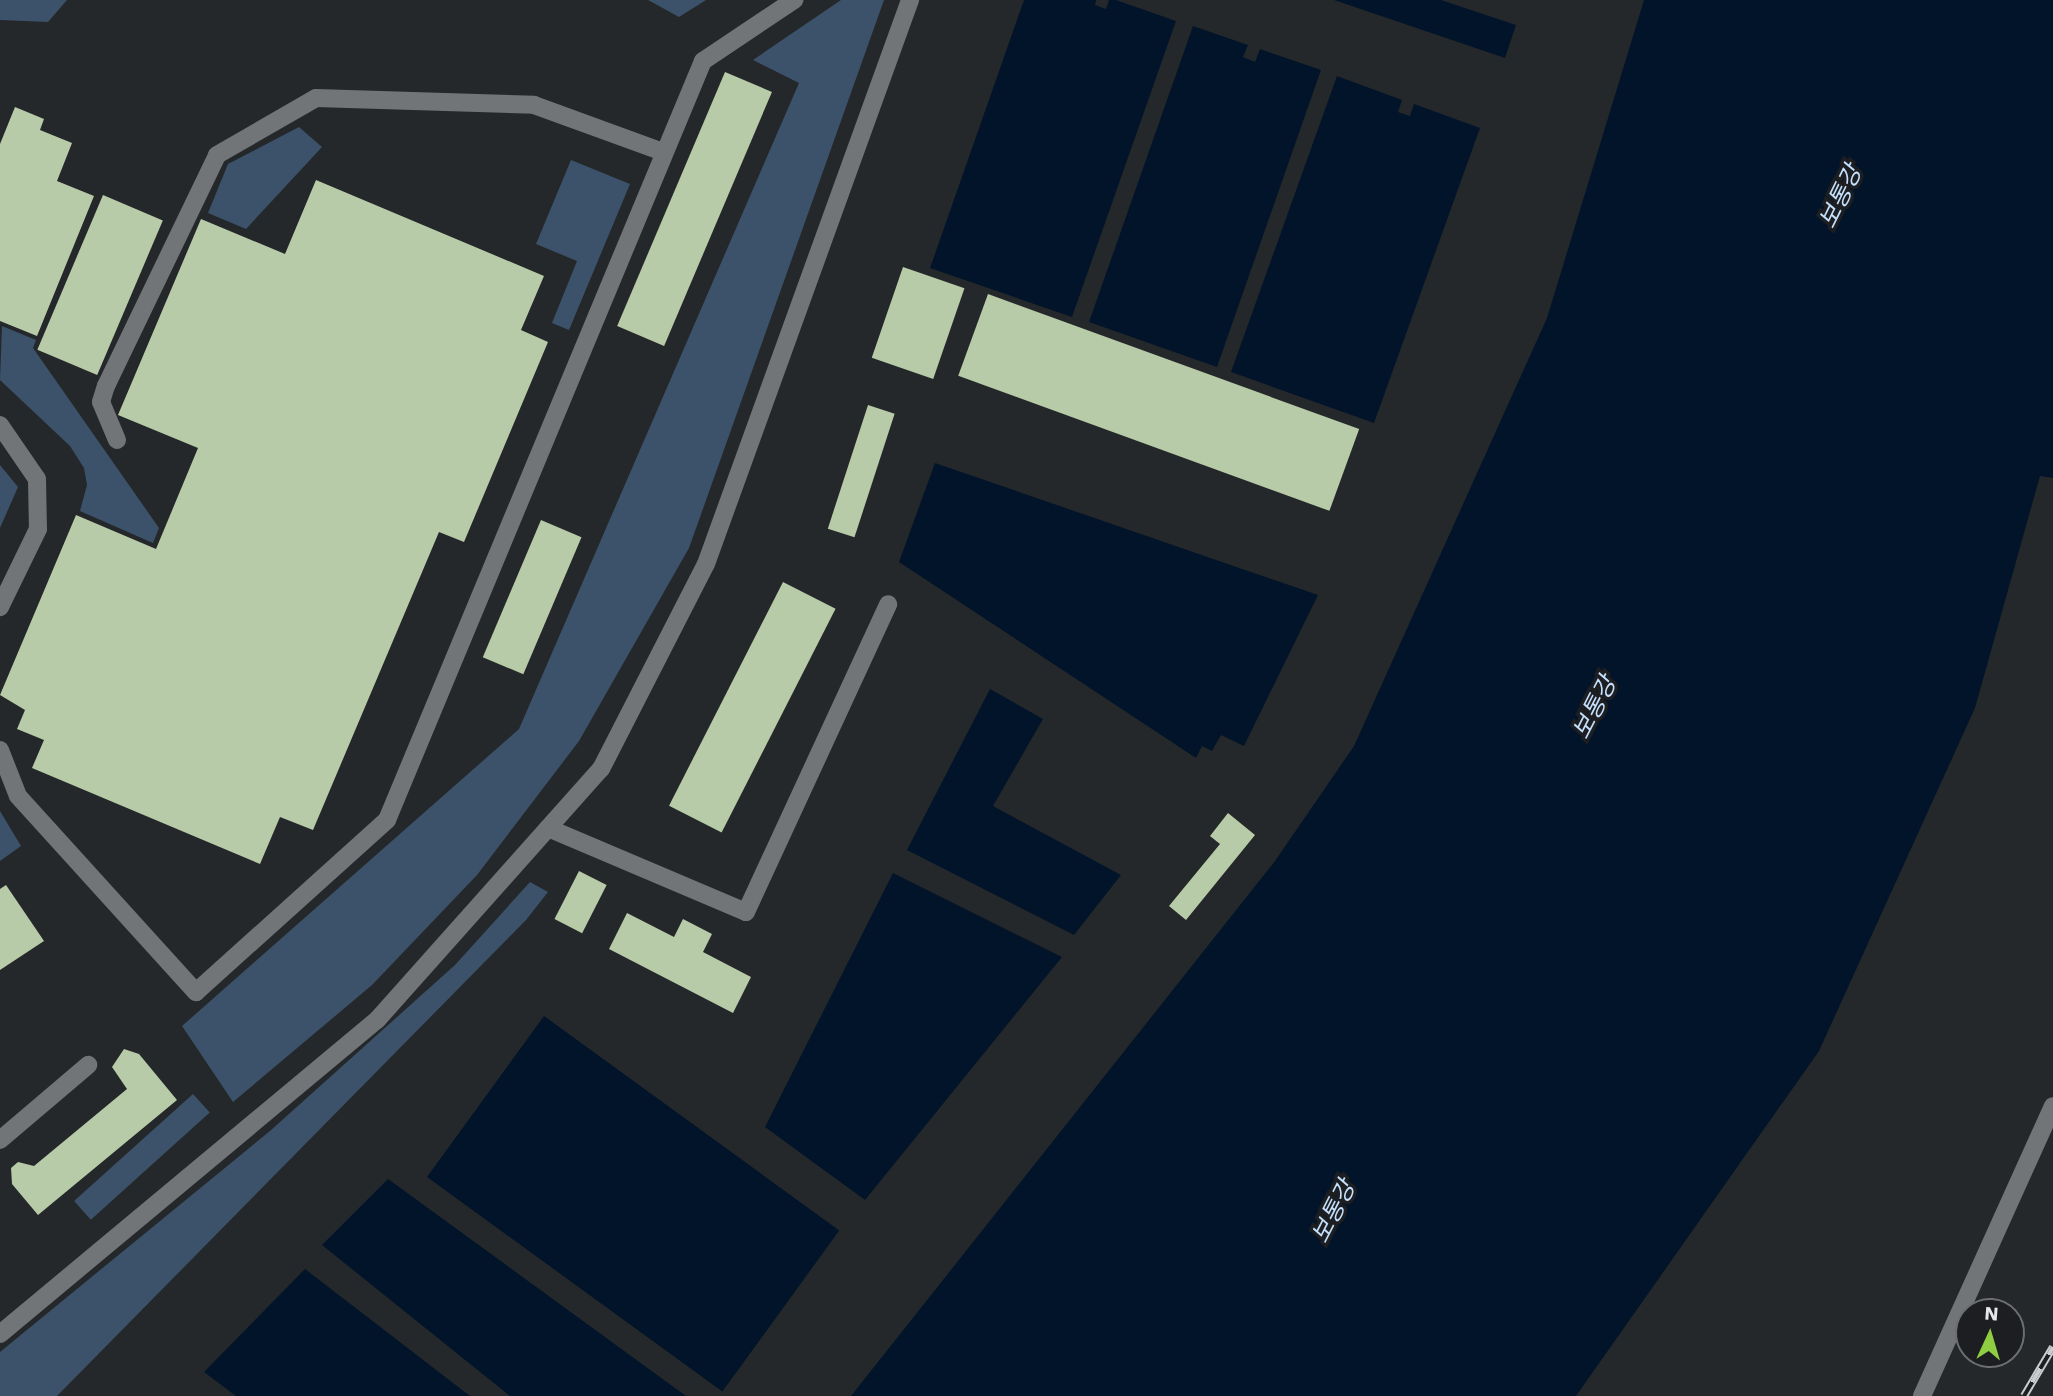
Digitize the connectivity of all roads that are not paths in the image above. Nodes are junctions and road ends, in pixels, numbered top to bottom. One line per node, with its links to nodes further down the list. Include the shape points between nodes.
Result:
1 (794, 0): 3 (street, via 703,61)
2 (910, 0): 9 (street, via 706,564 601,769)
3 (663, 152): 5 (street, via 534,105 316,98 217,155 106,386 101,402); 8 (street, via 387,820 196,992 18,796)
4 (0, 425): 7 (street, via 37,479 38,529)
5 (117, 440)
6 (888, 604): 9 (street, via 746,912)
7 (0, 607)
8 (0, 750)
9 (548, 828): 13 (street, via 377,1020)
10 (88, 1065): 12 (street)
11 (2053, 1106): 14 (street)
12 (0, 1140)
13 (0, 1334)
14 (1922, 1396)

